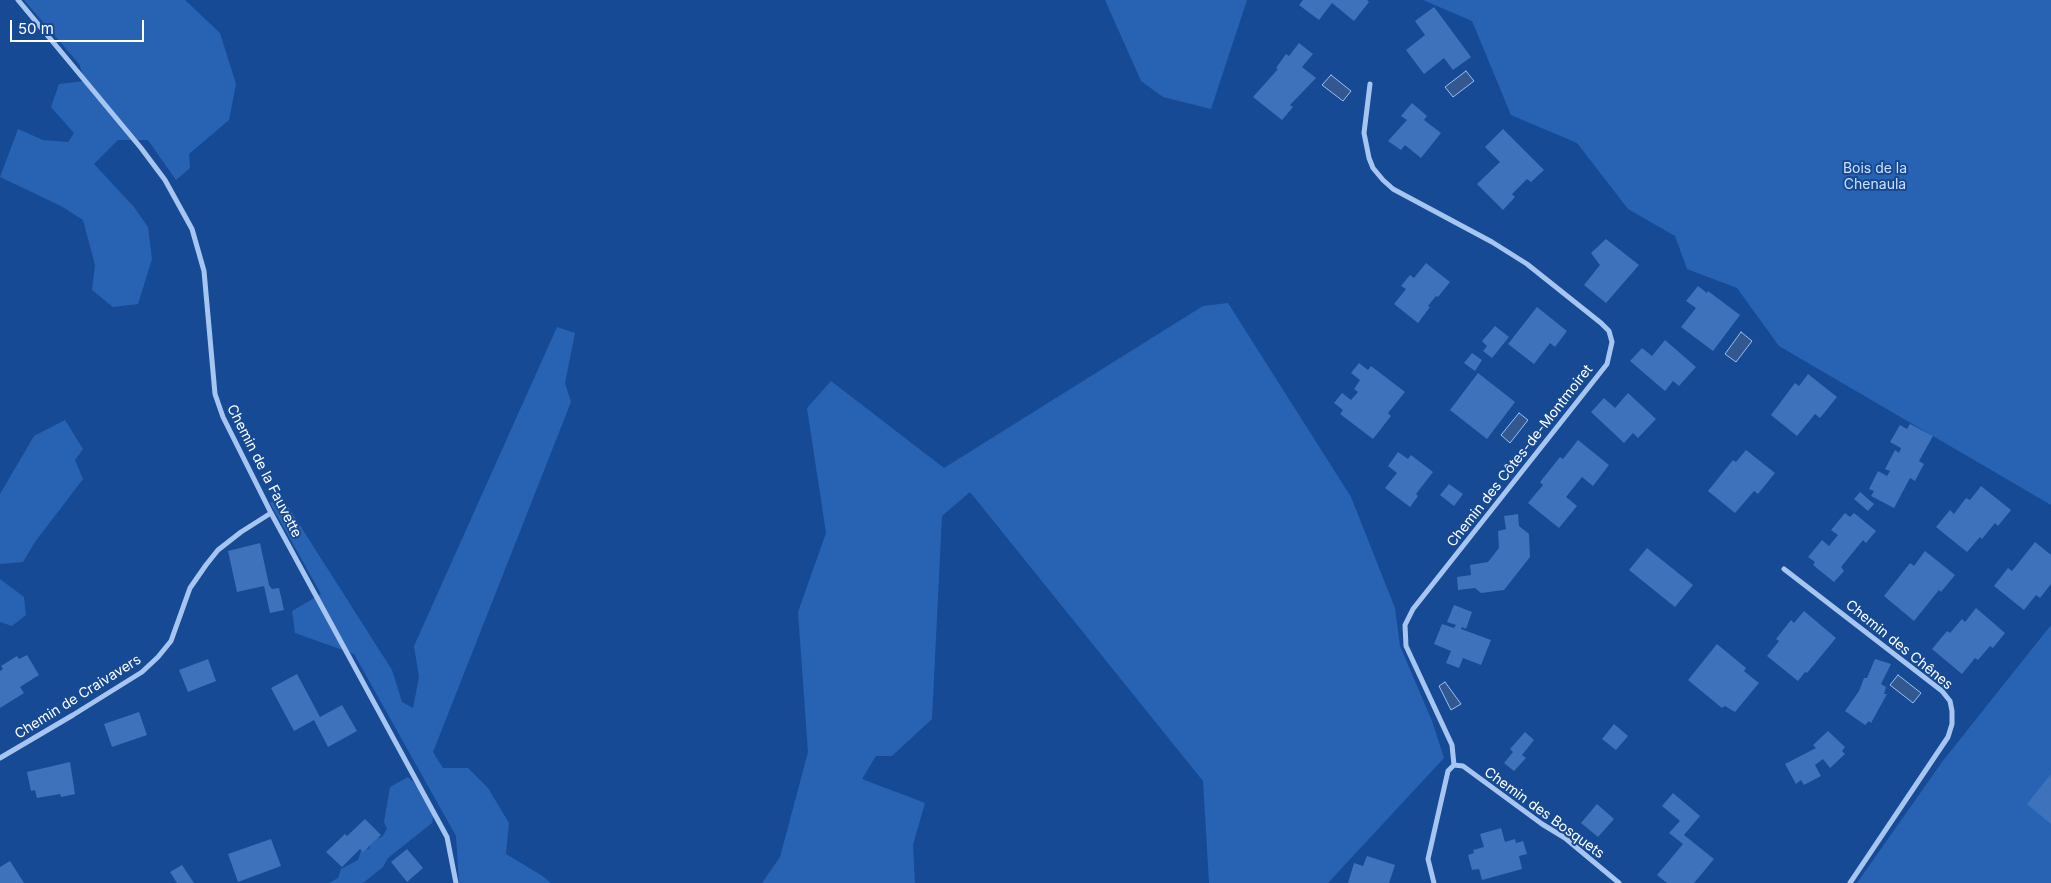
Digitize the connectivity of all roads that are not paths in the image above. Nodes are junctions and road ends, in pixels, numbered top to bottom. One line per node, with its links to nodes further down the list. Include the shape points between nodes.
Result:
1 (18, 0): 3 (street, Chemin de la Fauvette, via 142,148 165,180 192,229 204,271 215,394 223,417)
2 (1370, 84): 6 (street, Chemin des Côtes-de-Montmoiret, via 1364,133 1373,168 1383,180 1393,189 1527,264 1601,323 1612,342 1607,364 1413,609 1405,625 1406,646 1452,745)
3 (271, 513): 5 (street, Chemin de Craivavers, via 240,532 206,565 190,588 171,641 148,667); 7 (street, Chemin de la Fauvette, via 447,837)
4 (1784, 569): 10 (street, Chemin des Chênes, via 1942,691 1950,701 1952,724 1948,737)
5 (0, 758)
6 (1454, 764): 8 (street, via 1448,771 1428,859); 9 (street, Chemin des Bosquets, via 1463,766 1565,838)
7 (456, 883)
8 (1434, 883)
9 (1619, 883)
10 (1850, 883)

